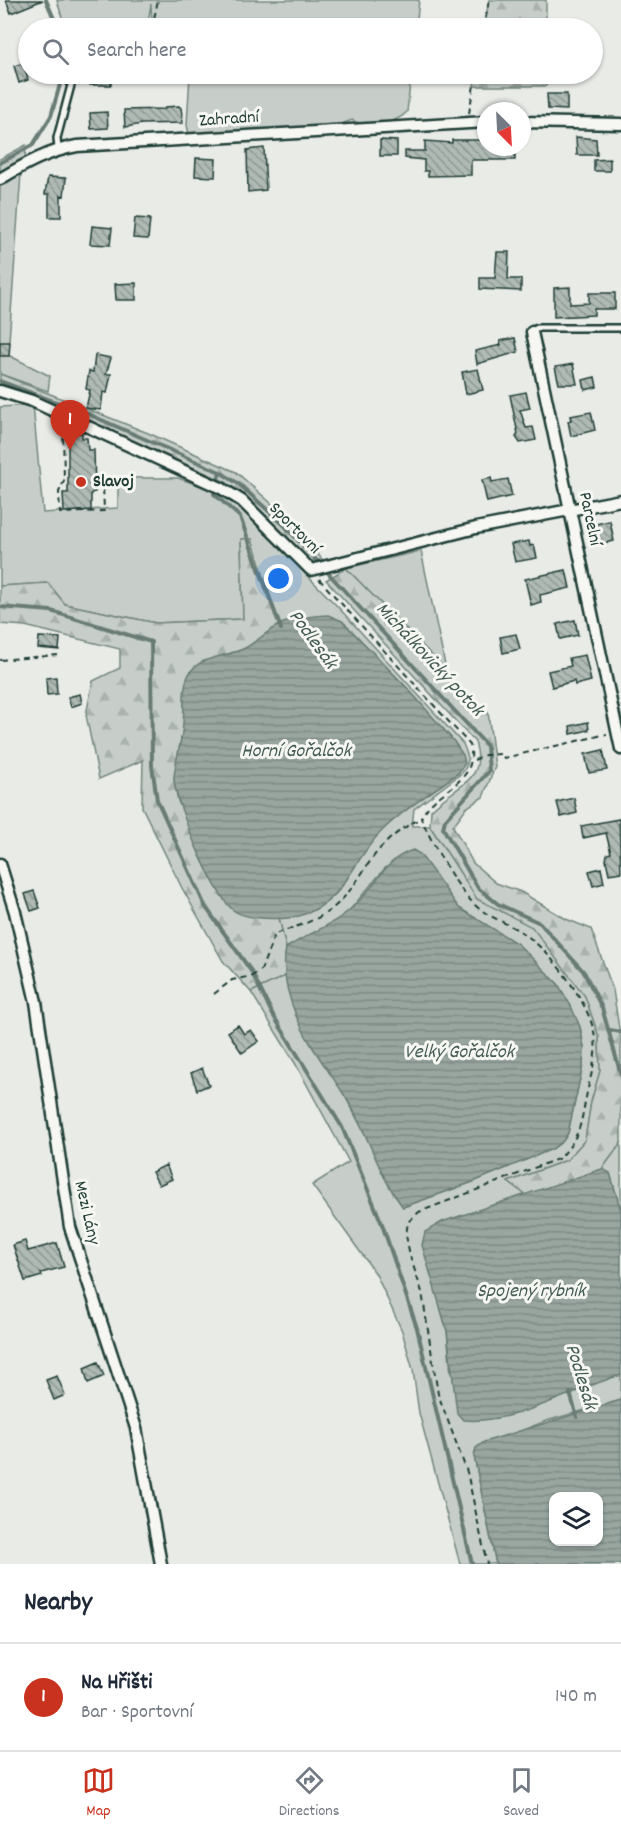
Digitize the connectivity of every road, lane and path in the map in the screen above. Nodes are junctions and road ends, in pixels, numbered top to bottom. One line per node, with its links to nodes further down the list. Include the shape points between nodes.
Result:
1 (158, 0): 3 (path)
2 (489, 0): 4 (path)
3 (154, 18)
4 (486, 18)
5 (71, 84): 11 (lane, via 57,138)
6 (474, 84): 7 (path)
7 (468, 122): 8 (street, Zahradní); 11 (street, Zahradní)
8 (477, 122)
9 (531, 122): 10 (street)
10 (621, 124)
11 (58, 149): 12 (street, Zahradní)
12 (0, 179)
13 (621, 328): 14 (lane, via 537,328)
14 (532, 332): 19 (street, Parcelní)
15 (0, 391): 16 (street, Sportovní)
16 (63, 416): 17 (path, via 64,482 59,492 60,513 104,512); 20 (street, Sportovní, via 221,488 242,501)
17 (104, 484)
18 (621, 500): 19 (street, Sportovní)
19 (570, 510): 20 (street, Sportovní, via 477,528); 23 (street, Parcelní)
20 (314, 570): 25 (path, via 470,745)
21 (58, 655): 22 (path)
22 (0, 660)
23 (619, 732): 24 (street, Parcelní); 25 (path, via 504,758 492,754)
24 (621, 749)
25 (474, 760): 26 (path, via 466,775 426,808)
26 (421, 818): 28 (path, via 397,831 352,890 332,909 275,934 261,970 232,980); 30 (path, via 434,846 474,904 526,935 555,965 578,996 595,1038 581,1130 560,1158 419,1212 408,1222 406,1235 422,1292 438,1394 467,1472)
27 (0, 864): 29 (street, Mezi Lány, via 36,1002 70,1227 136,1428)
28 (214, 994)
29 (161, 1564)
30 (487, 1564)

